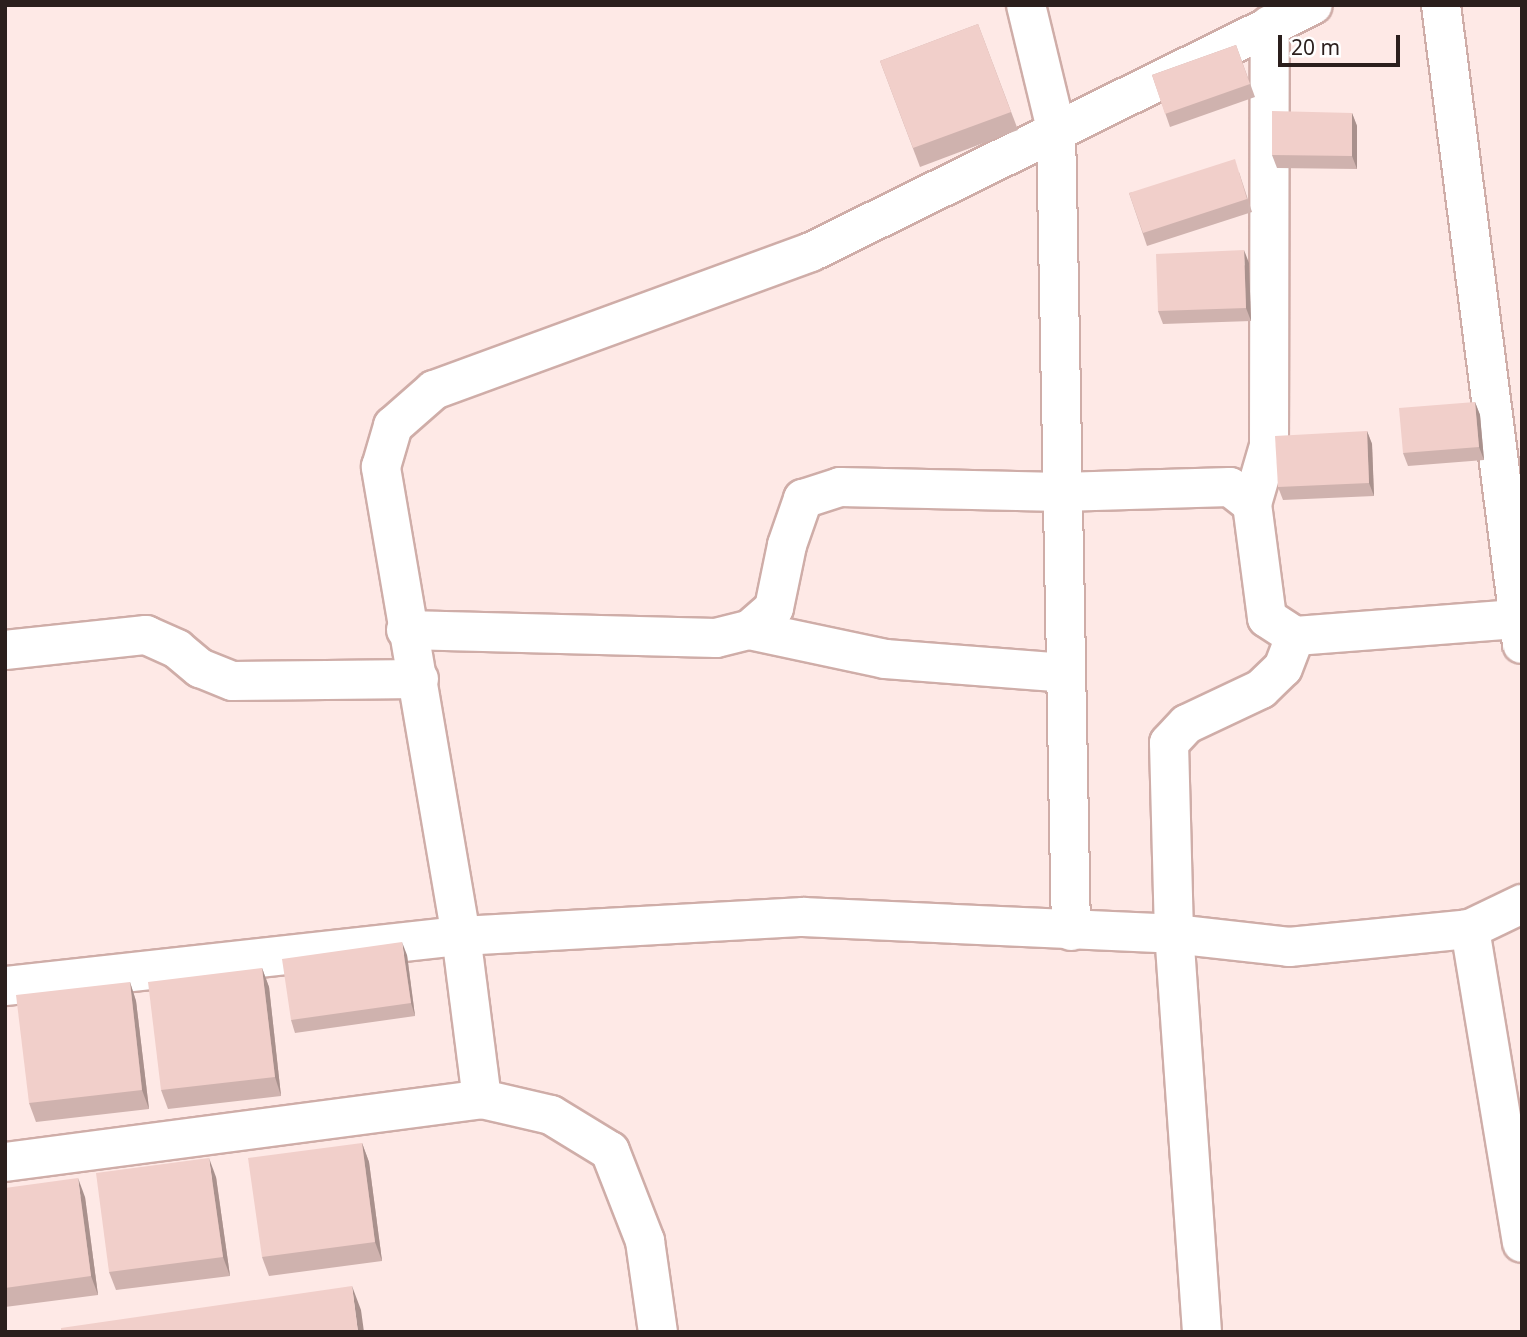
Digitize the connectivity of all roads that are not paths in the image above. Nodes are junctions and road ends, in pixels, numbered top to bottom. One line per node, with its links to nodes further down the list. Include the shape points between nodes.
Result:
1 (1026, 5): 5 (street)
2 (1314, 5): 4 (street)
3 (1441, 5): 10 (street)
4 (1270, 24): 5 (street); 7 (street, via 1269,446)
5 (1056, 129): 6 (street); 8 (street, via 811,253 434,390 393,426 381,467)
6 (1061, 492): 7 (street, via 1230,487); 9 (street, via 840,487 803,499 787,545 774,608); 13 (street)
7 (1252, 504): 11 (street, via 1267,618)
8 (406, 630): 9 (street, via 716,638); 14 (street)
9 (749, 630): 13 (street, via 885,659)
10 (1520, 632): 11 (street)
11 (1295, 636): 18 (street, via 1283,668 1261,689 1187,724 1169,743)
12 (5, 650): 14 (street, via 146,635 177,649 200,668 233,681)
13 (1065, 673): 17 (street)
14 (418, 679): 19 (street)
15 (1522, 904): 16 (street)
16 (1470, 929): 18 (street, via 1289,947); 23 (street)
17 (1070, 931): 18 (street); 19 (street, via 803,917)
18 (1174, 934): 25 (street)
19 (461, 936): 20 (street); 21 (street)
20 (5, 986)
21 (482, 1099): 22 (street); 24 (street, via 551,1115 610,1151 645,1241)
22 (5, 1162)
23 (1522, 1243)
24 (658, 1332)
25 (1202, 1332)

